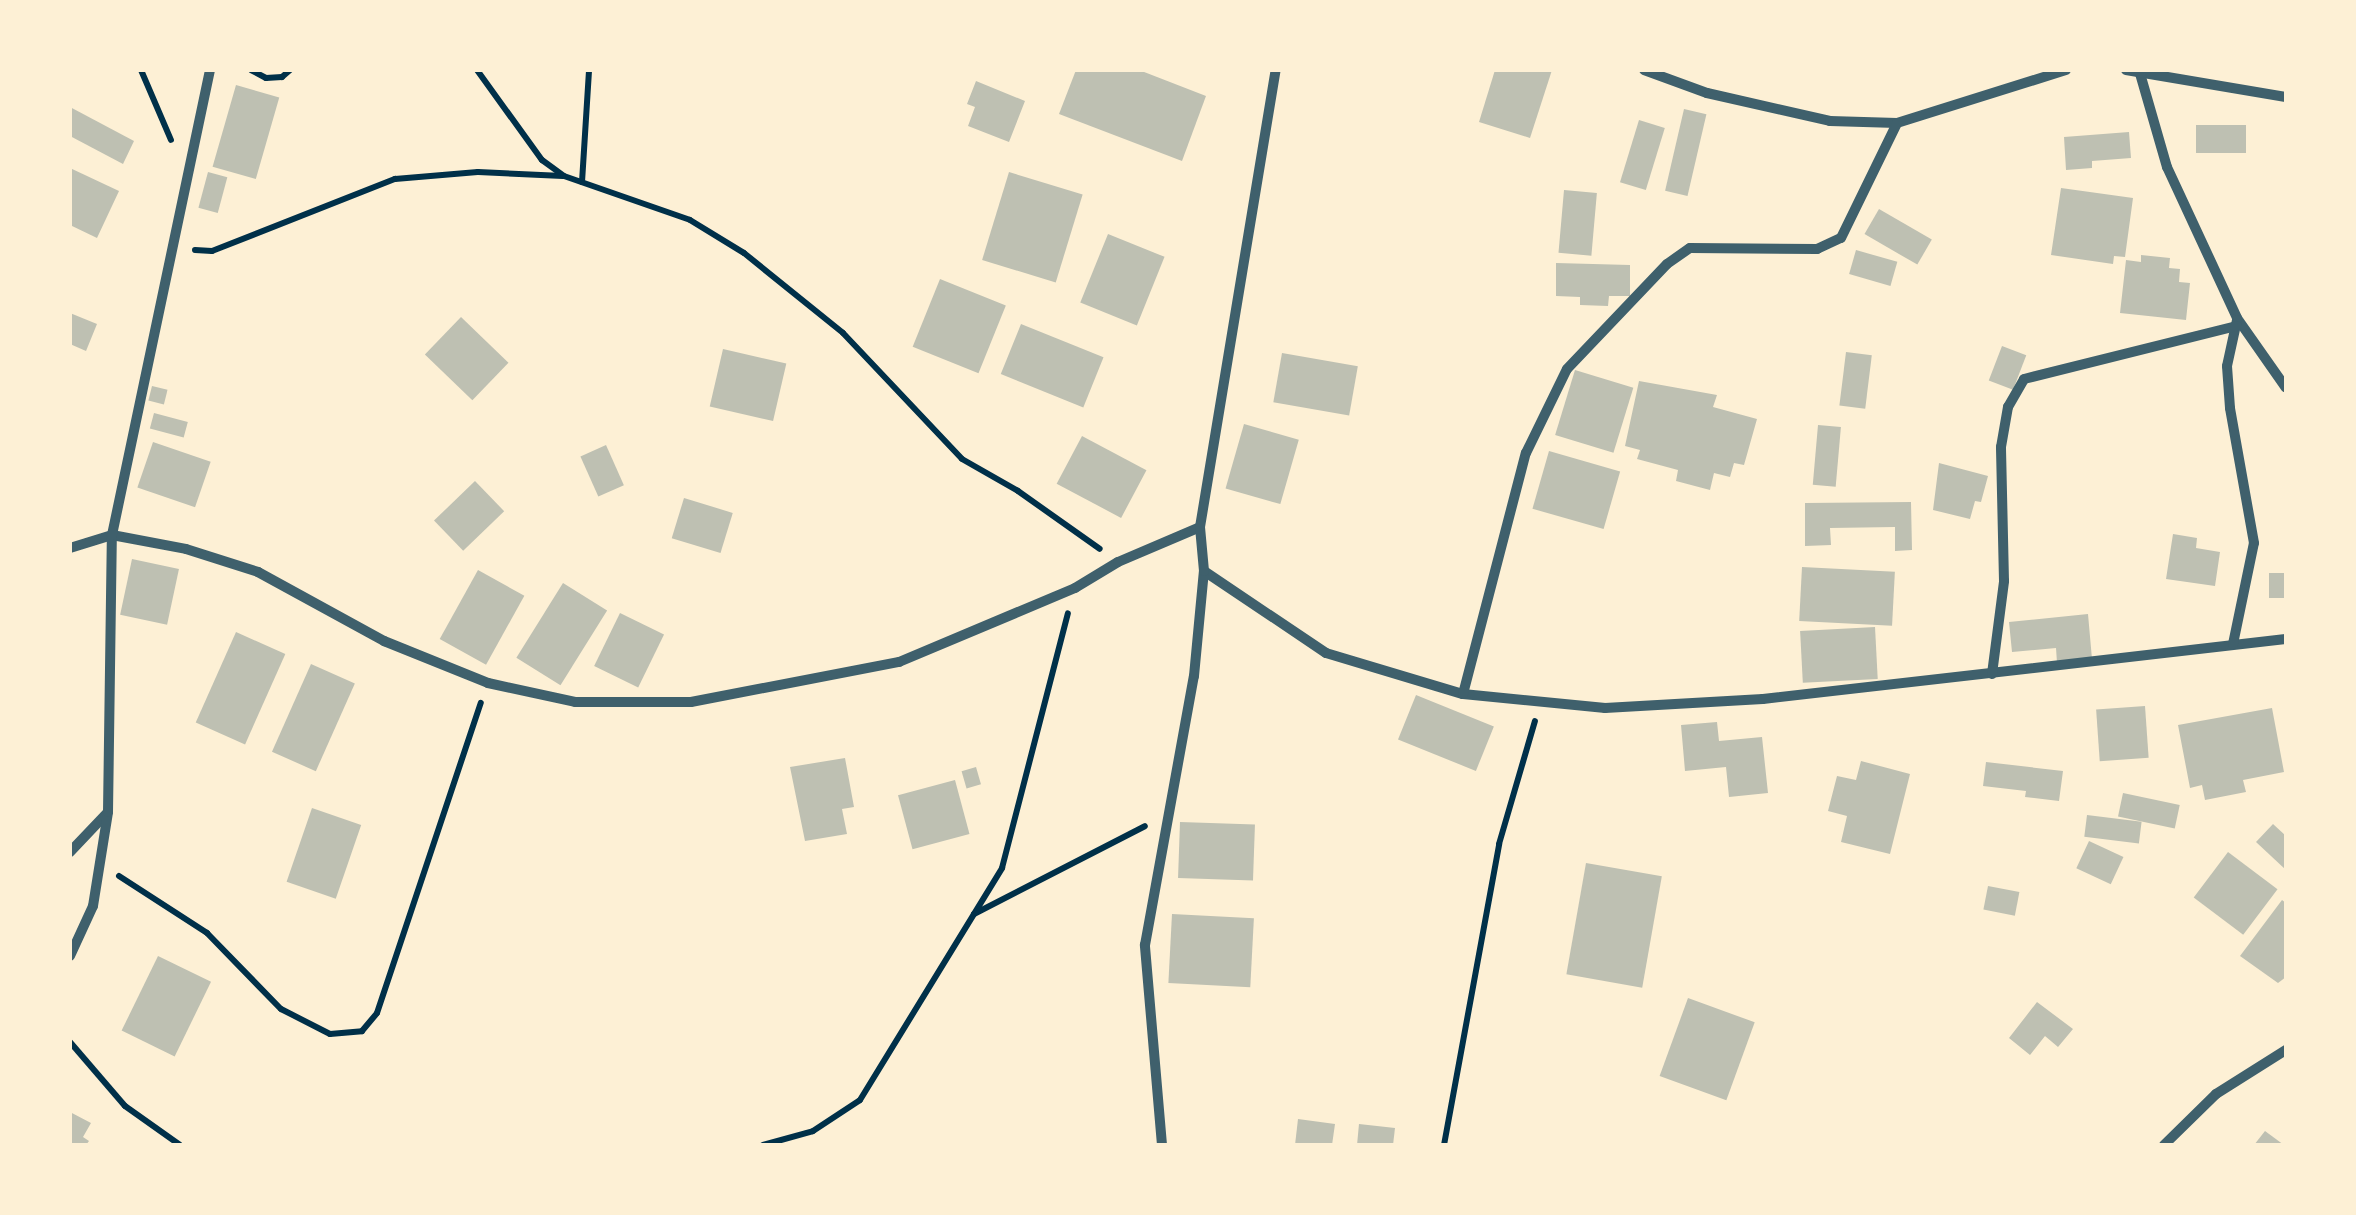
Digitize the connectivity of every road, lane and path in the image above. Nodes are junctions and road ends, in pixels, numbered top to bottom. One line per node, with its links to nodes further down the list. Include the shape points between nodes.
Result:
1 (141, 70): 15 (path)
2 (210, 70): 15 (street)
3 (250, 70): 4 (path, via 266,78)
4 (290, 70)
5 (477, 70): 14 (path, via 542,160)
6 (589, 70): 16 (path)
7 (1276, 70): 20 (street)
8 (1644, 70): 13 (street, via 1707,93 1830,120)
9 (2066, 70): 13 (street)
10 (2126, 70): 11 (street)
11 (2139, 71): 12 (street); 18 (street, via 2167,166)
12 (2286, 98)
13 (1897, 123): 30 (street, via 1841,238 1818,249 1690,248 1567,369 1526,453)
14 (564, 176): 16 (path); 17 (path, via 478,172 394,178 212,252)
15 (187, 178): 17 (street)
16 (582, 182): 23 (path, via 690,220 744,253 843,333 962,459)
17 (172, 248): 21 (street)
18 (2236, 322): 19 (street); 27 (street, via 2227,366 2230,408 2254,543); 28 (street, via 2024,379 2008,408 2001,446 2004,581)
19 (2286, 388)
20 (1200, 527): 23 (street); 24 (street)
21 (112, 535): 22 (street); 29 (street, via 258,572 384,641); 32 (street)
22 (70, 548)
23 (1118, 562): 25 (street)
24 (1204, 571): 30 (street, via 1326,653); 33 (street, via 1194,676)
25 (1075, 588): 29 (street, via 900,662 691,702 575,702); 36 (path, via 1002,868)
26 (2286, 639): 27 (street)
27 (2234, 644): 28 (street)
28 (1992, 674): 31 (street, via 1763,700 1605,708)
29 (488, 683): 35 (path, via 377,1014 362,1031 330,1034 282,1009 207,933)
30 (1463, 694): 31 (street)
31 (1540, 704): 43 (path, via 1499,844)
32 (108, 812): 34 (street); 35 (street)
33 (1168, 814): 36 (path); 42 (street, via 1145,946)
34 (70, 852)
35 (103, 866): 37 (street)
36 (970, 916): 41 (path, via 860,1100 812,1131)
37 (70, 956)
38 (70, 1042): 40 (path, via 125,1106)
39 (2286, 1050): 44 (street, via 2216,1094)
40 (180, 1145)
41 (763, 1145)
42 (1162, 1145)
43 (1444, 1145)
44 (2164, 1145)

